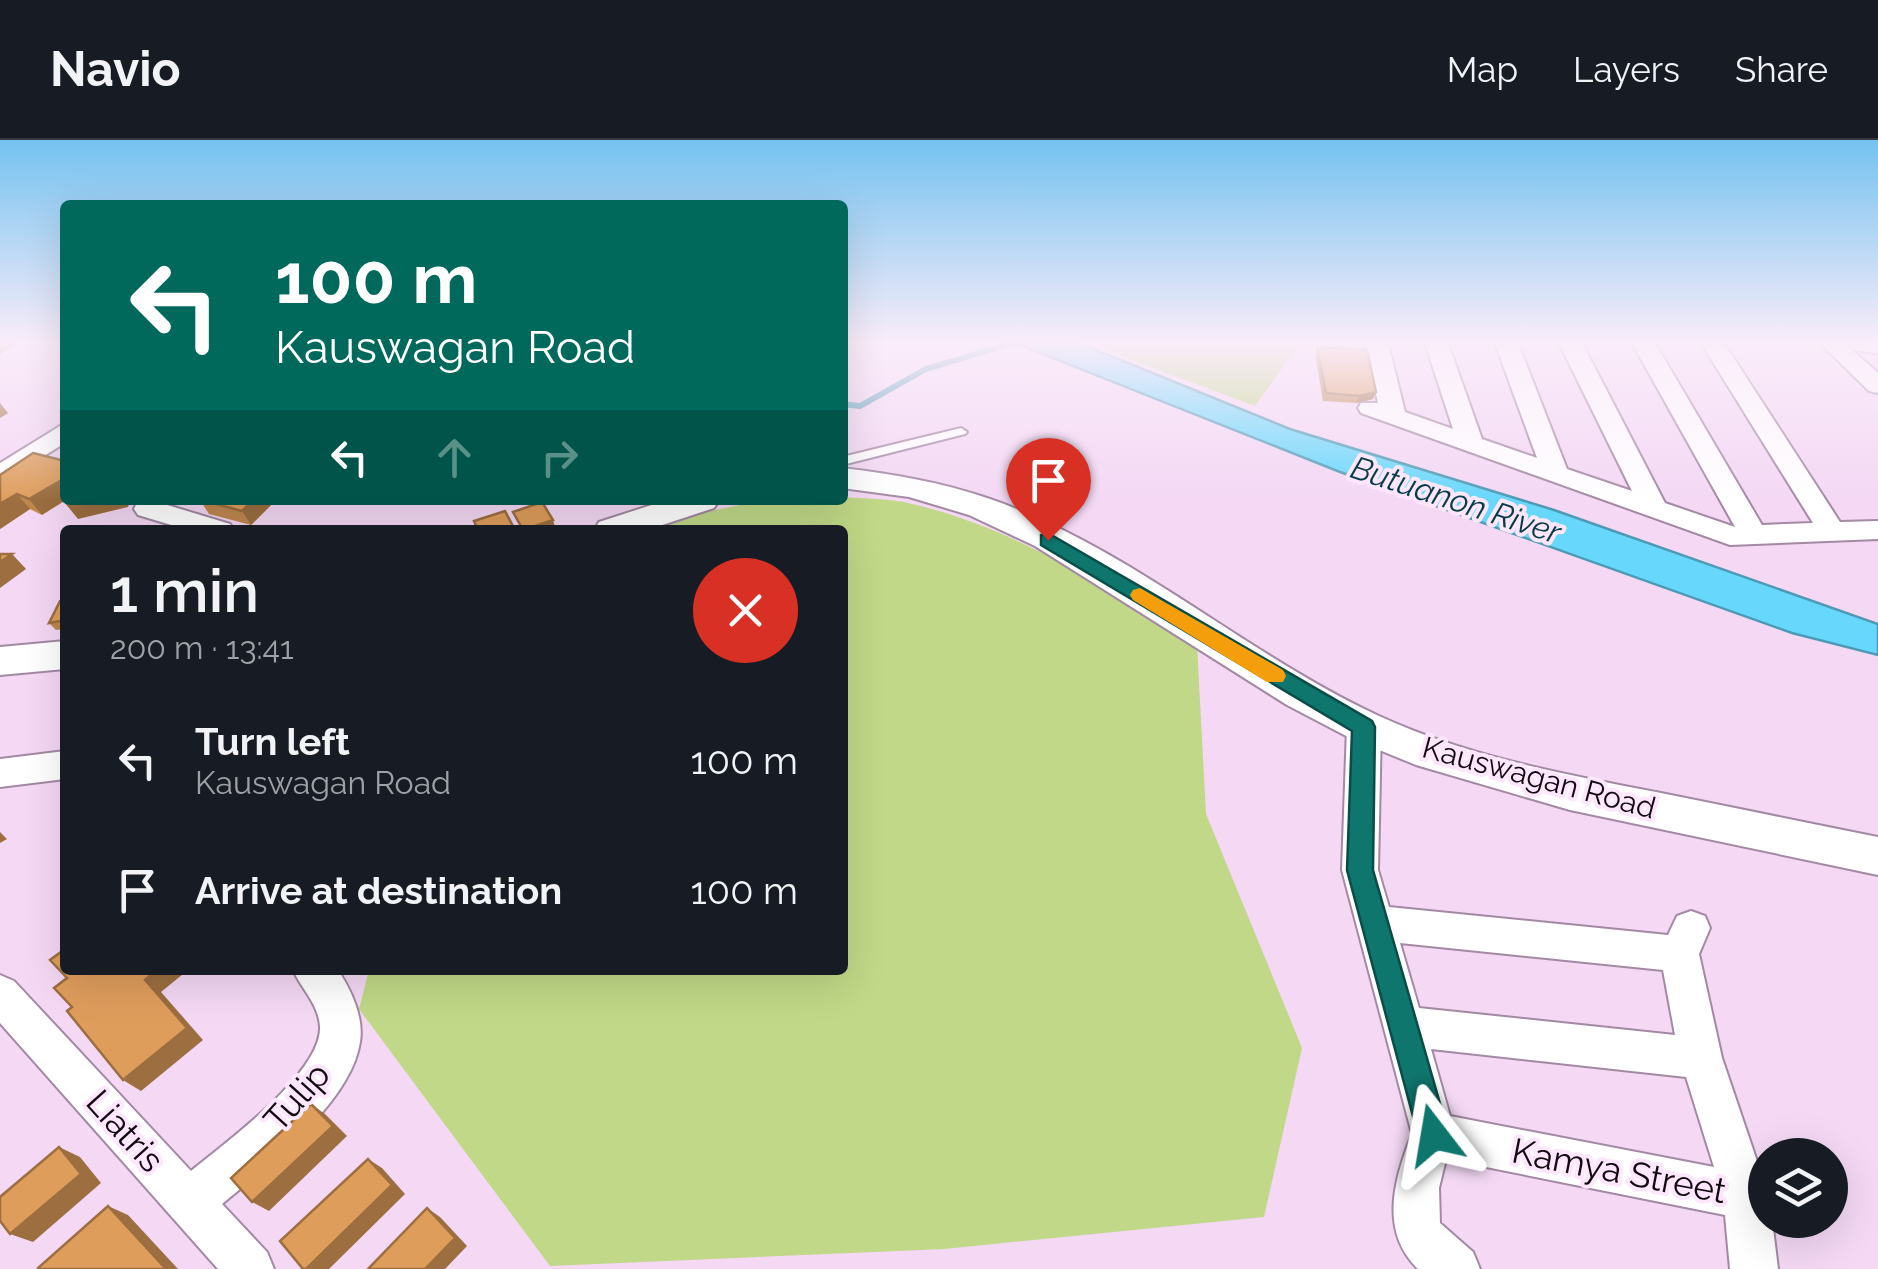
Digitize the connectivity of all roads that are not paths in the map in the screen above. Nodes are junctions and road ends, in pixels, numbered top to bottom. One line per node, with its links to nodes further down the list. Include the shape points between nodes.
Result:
1 (1381, 396): 9 (street, via 1382,412)
2 (1454, 396): 9 (street)
3 (1526, 396): 11 (street)
4 (1597, 396): 16 (street)
5 (1673, 396): 21 (street)
6 (1745, 396): 20 (street)
7 (961, 432): 10 (lane)
8 (60, 435): 12 (street)
9 (1471, 445): 11 (street)
10 (848, 460)
11 (1556, 474): 16 (street)
12 (0, 475)
13 (848, 479): 24 (street, Kauswagan Road, via 915,486 1015,520)
14 (150, 505): 17 (street)
15 (687, 505): 18 (street)
16 (1654, 509): 21 (street, via 1730,536)
17 (206, 525)
18 (626, 525)
19 (1878, 530): 20 (street)
20 (1832, 532): 21 (street)
21 (1754, 536)
22 (60, 655): 23 (street)
23 (0, 661)
24 (1364, 727): 27 (street, Kauswagan Road, via 1572,792); 28 (street, via 1360,870)
25 (60, 766): 26 (street)
26 (0, 773)
27 (1878, 856)
28 (1375, 923): 31 (street); 32 (street, via 1685,941)
29 (317, 975): 35 (street, Tulip, via 341,1024 334,1059 302,1098)
30 (0, 994): 35 (street, Liatris)
31 (1406, 1026): 32 (street); 33 (street)
32 (1701, 1058): 34 (street)
33 (1434, 1135): 34 (street, Kamya Street); 36 (street, via 1420,1165 1416,1204)
34 (1746, 1196): 38 (street)
35 (190, 1202): 37 (street, Liatris)
36 (1440, 1255)
37 (250, 1269)
38 (1754, 1269)

